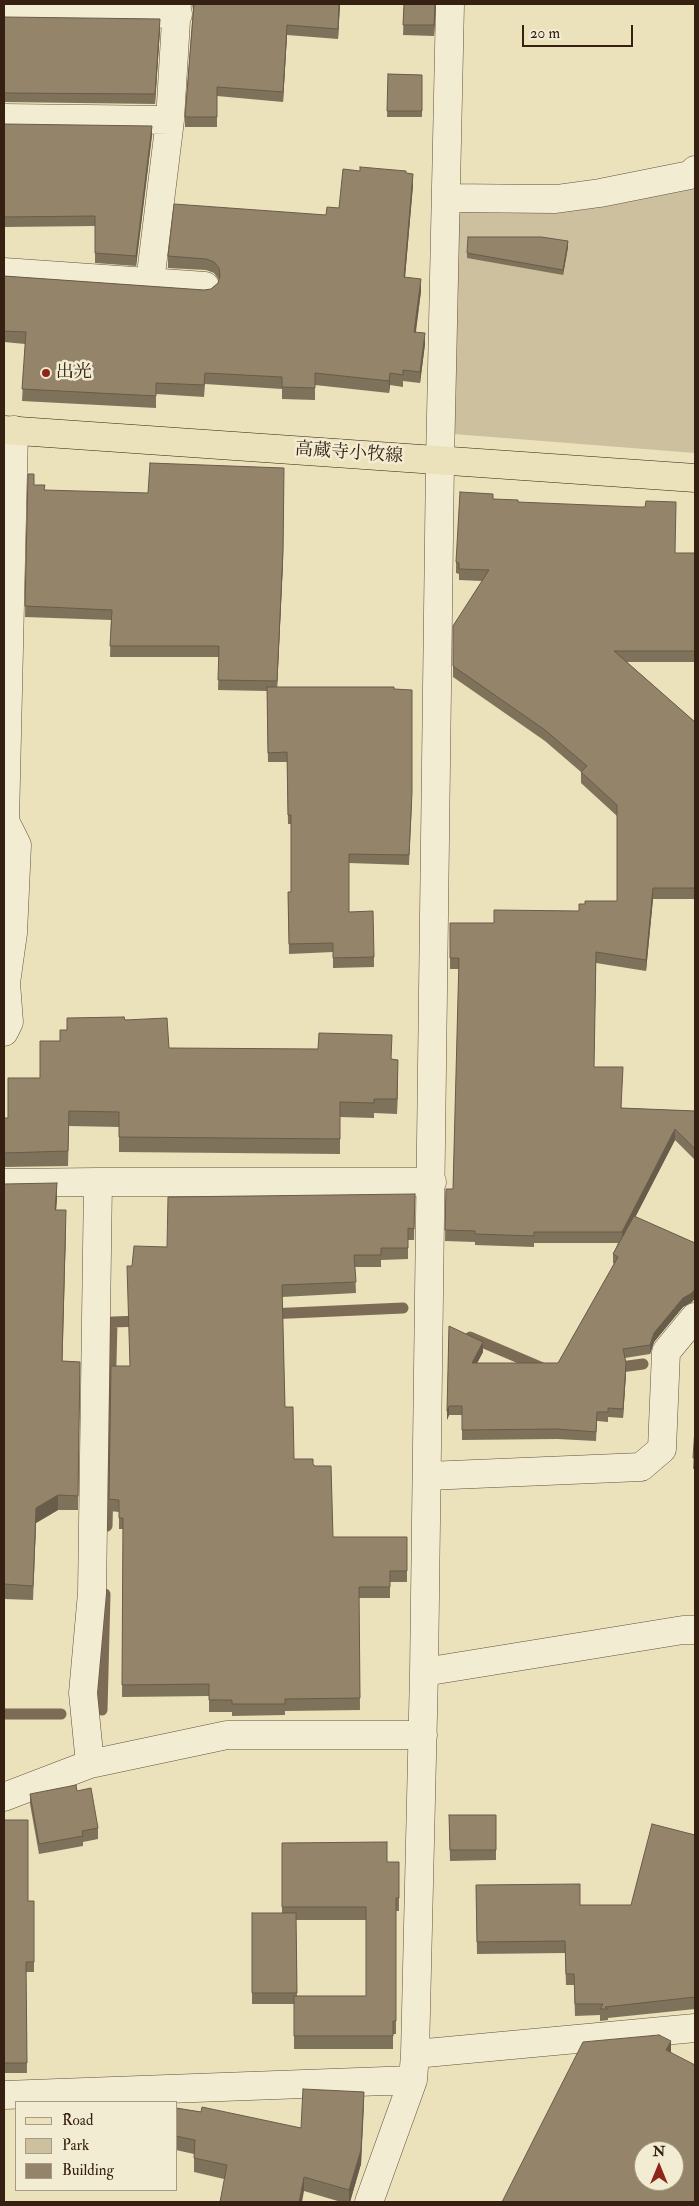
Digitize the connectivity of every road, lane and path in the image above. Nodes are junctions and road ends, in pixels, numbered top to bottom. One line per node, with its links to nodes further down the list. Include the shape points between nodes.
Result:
1 (450, 4): 7 (street)
2 (177, 9): 3 (street); 5 (street)
3 (4, 11)
4 (4, 118): 5 (street)
5 (170, 120): 9 (street)
6 (695, 170): 7 (street, via 690,175 556,199)
7 (446, 198): 12 (street)
8 (4, 272): 9 (street)
9 (150, 282): 10 (street)
10 (205, 286)
11 (9, 430): 12 (main road, 高蔵寺小牧線); 14 (street, via 5,821 17,845 13,933 6,983 9,1022)
12 (440, 461): 13 (main road, 高蔵寺小牧線); 16 (street)
13 (695, 478)
14 (4, 1032)
15 (98, 1182): 16 (street); 17 (street); 23 (street, via 92,1594 83,1693)
16 (432, 1182): 19 (street)
17 (4, 1183)
18 (695, 1318): 19 (street, via 666,1352 662,1449 641,1466)
19 (427, 1476): 21 (street)
20 (695, 1630): 21 (street)
21 (424, 1672): 22 (street)
22 (423, 1735): 23 (street, via 227,1735); 26 (street)
23 (90, 1764): 24 (street)
24 (4, 1797)
25 (695, 2028): 26 (street)
26 (414, 2067): 27 (street); 28 (street)
27 (4, 2095)
28 (369, 2202)

